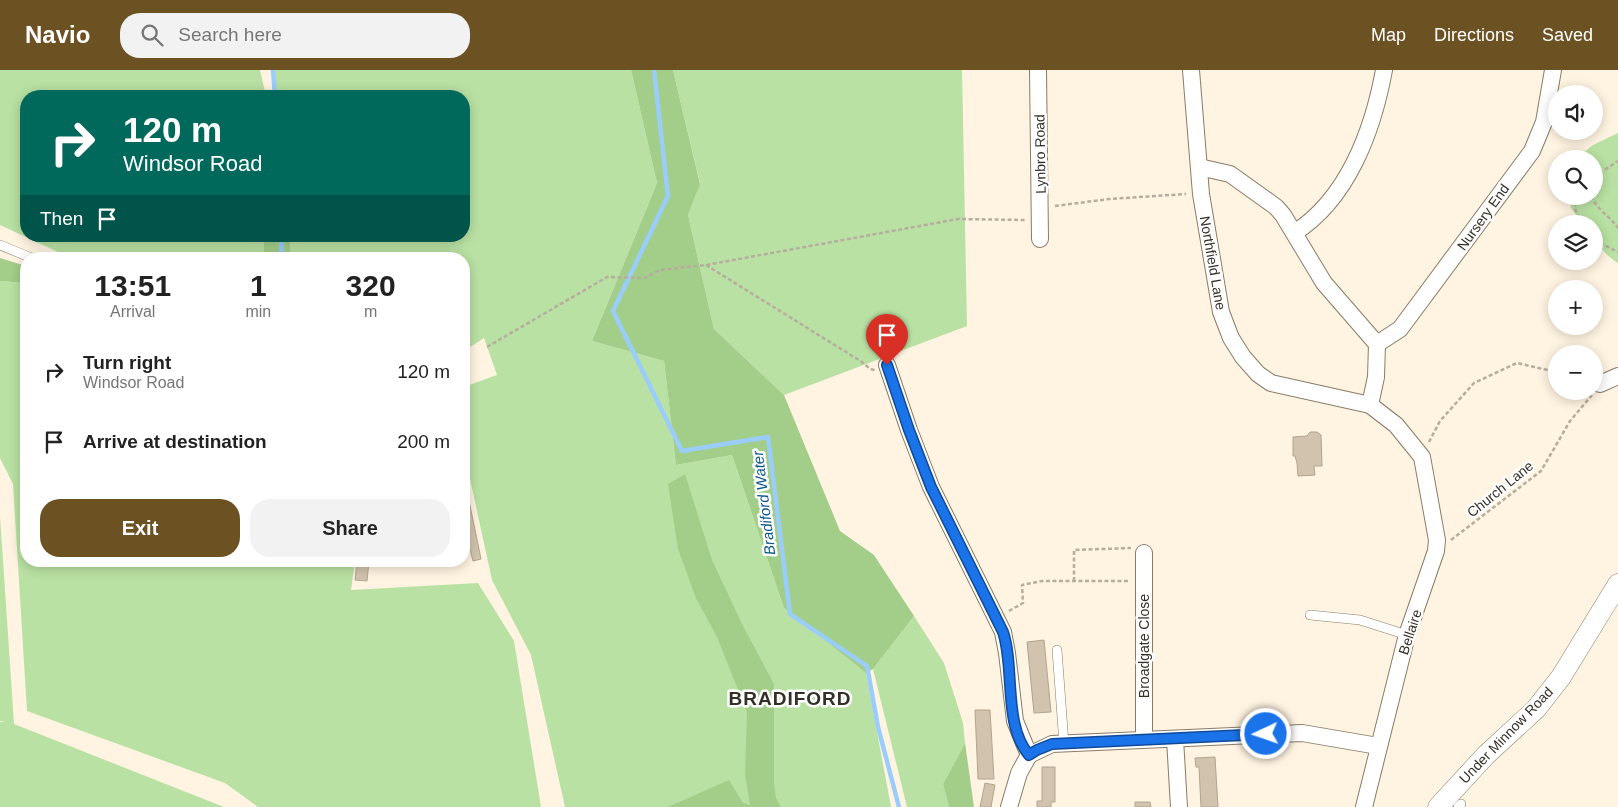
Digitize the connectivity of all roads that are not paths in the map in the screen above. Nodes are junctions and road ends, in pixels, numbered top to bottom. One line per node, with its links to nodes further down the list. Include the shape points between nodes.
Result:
1 (1038, 70): 7 (street, Lynbro Road)
2 (1191, 70): 5 (street, Northfield Lane)
3 (1384, 70): 6 (street, via 1369,129 1346,175 1327,206)
4 (1552, 70): 10 (street, Nursery End, via 1544,122 1532,150 1400,330)
5 (1199, 167): 6 (street, via 1221,171 1241,182 1276,207); 14 (street, Northfield Lane, via 1221,312 1243,357 1271,383)
6 (1294, 233): 10 (street, via 1324,284)
7 (1040, 239)
8 (0, 245): 9 (lane)
9 (20, 253)
10 (1377, 344): 14 (street, via 1376,377)
11 (887, 365): 25 (street, via 931,487 1005,640 1015,721)
12 (1618, 376): 13 (street)
13 (1603, 381)
14 (1370, 405): 15 (street, Northfield Lane, via 1396,425)
15 (1422, 457): 19 (street, Bellaire, via 1437,540)
16 (1144, 553): 22 (street, Broadgate Close)
17 (1618, 584): 29 (street, Under Minnow Road, via 1566,669 1536,708)
18 (1310, 615): 19 (lane, via 1360,620)
19 (1407, 635): 24 (street, Bellaire)
20 (1056, 650): 23 (lane)
21 (1175, 738): 22 (street); 24 (street, via 1302,732); 27 (street)
22 (1144, 739): 23 (street)
23 (1064, 744): 25 (street, via 1047,745)
24 (1378, 746): 28 (street, Bellaire)
25 (1029, 755): 26 (street, via 1019,772)
26 (1009, 807)
27 (1179, 807)
28 (1364, 807)
29 (1438, 807)

